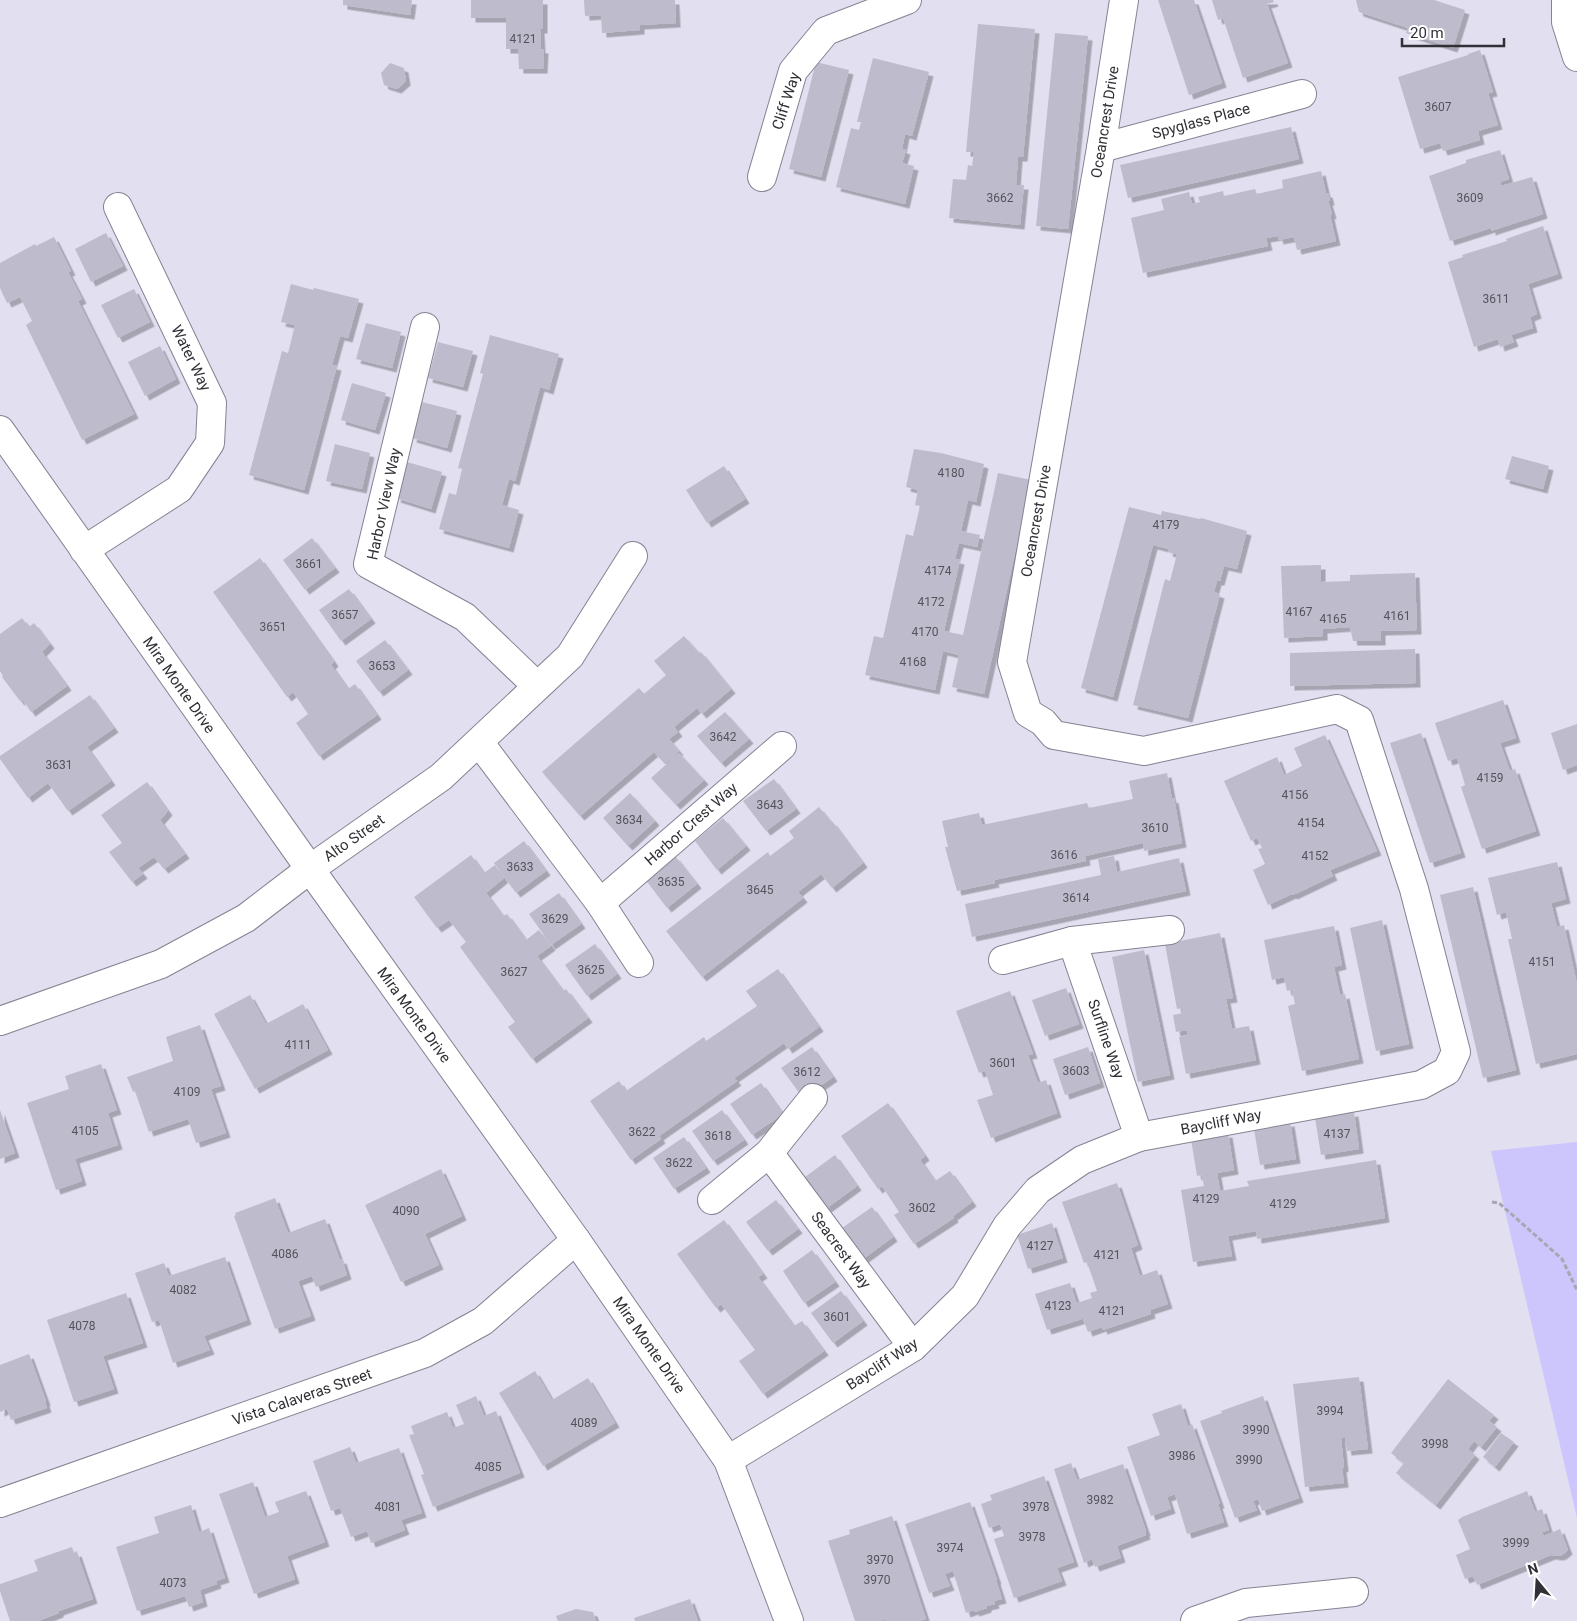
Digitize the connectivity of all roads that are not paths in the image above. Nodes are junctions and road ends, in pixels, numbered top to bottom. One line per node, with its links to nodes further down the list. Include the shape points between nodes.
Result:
1 (1124, 0): 6 (street, Oceancrest Drive)
2 (1566, 0): 4 (street, via 1566,22)
3 (902, 1): 7 (street, Cliff Way, via 826,31 793,71)
4 (1577, 57)
5 (1302, 94): 6 (street, Spyglass Place)
6 (1101, 148): 14 (street, Oceancrest Drive, via 1012,662 1028,714 1043,722 1054,735 1144,751 1337,709)
7 (762, 177)
8 (118, 206): 11 (street, Water Way, via 212,403 210,443 178,489)
9 (425, 327): 13 (street, Harbor View Way, via 368,564 465,617)
10 (0, 430): 11 (street, Mira Monte Drive)
11 (84, 550): 17 (street, Mira Monte Drive)
12 (633, 556): 13 (street, Alto Street, via 570,656)
13 (538, 686): 15 (street, Alto Street)
14 (1344, 712): 25 (street, Baycliff Way, via 1359,720 1414,889 1456,1052 1447,1071 1421,1085)
15 (479, 742): 17 (street, Alto Street, via 441,777); 18 (street)
16 (782, 746): 18 (street, Harbor Crest Way)
17 (310, 869): 23 (street, Alto Street, via 246,918 161,964); 28 (street, Mira Monte Drive)
18 (600, 903): 22 (street)
19 (1170, 930): 20 (street)
20 (1072, 941): 21 (street); 25 (street, Surfline Way)
21 (1002, 960)
22 (639, 963)
23 (0, 1021)
24 (813, 1098): 26 (street)
25 (1139, 1137): 29 (street, Baycliff Way, via 1082,1160 1038,1190 1007,1226 965,1296)
26 (769, 1152): 27 (street); 29 (street, Seacrest Way)
27 (712, 1200)
28 (576, 1240): 30 (street, Mira Monte Drive); 31 (street, Vista Calaveras Street, via 483,1321 425,1353)
29 (913, 1347): 30 (street, Baycliff Way)
30 (728, 1460): 33 (street, Mira Monte Drive)
31 (0, 1503)
32 (1354, 1592): 34 (street, via 1246,1603)
33 (789, 1621)
34 (1195, 1621)

